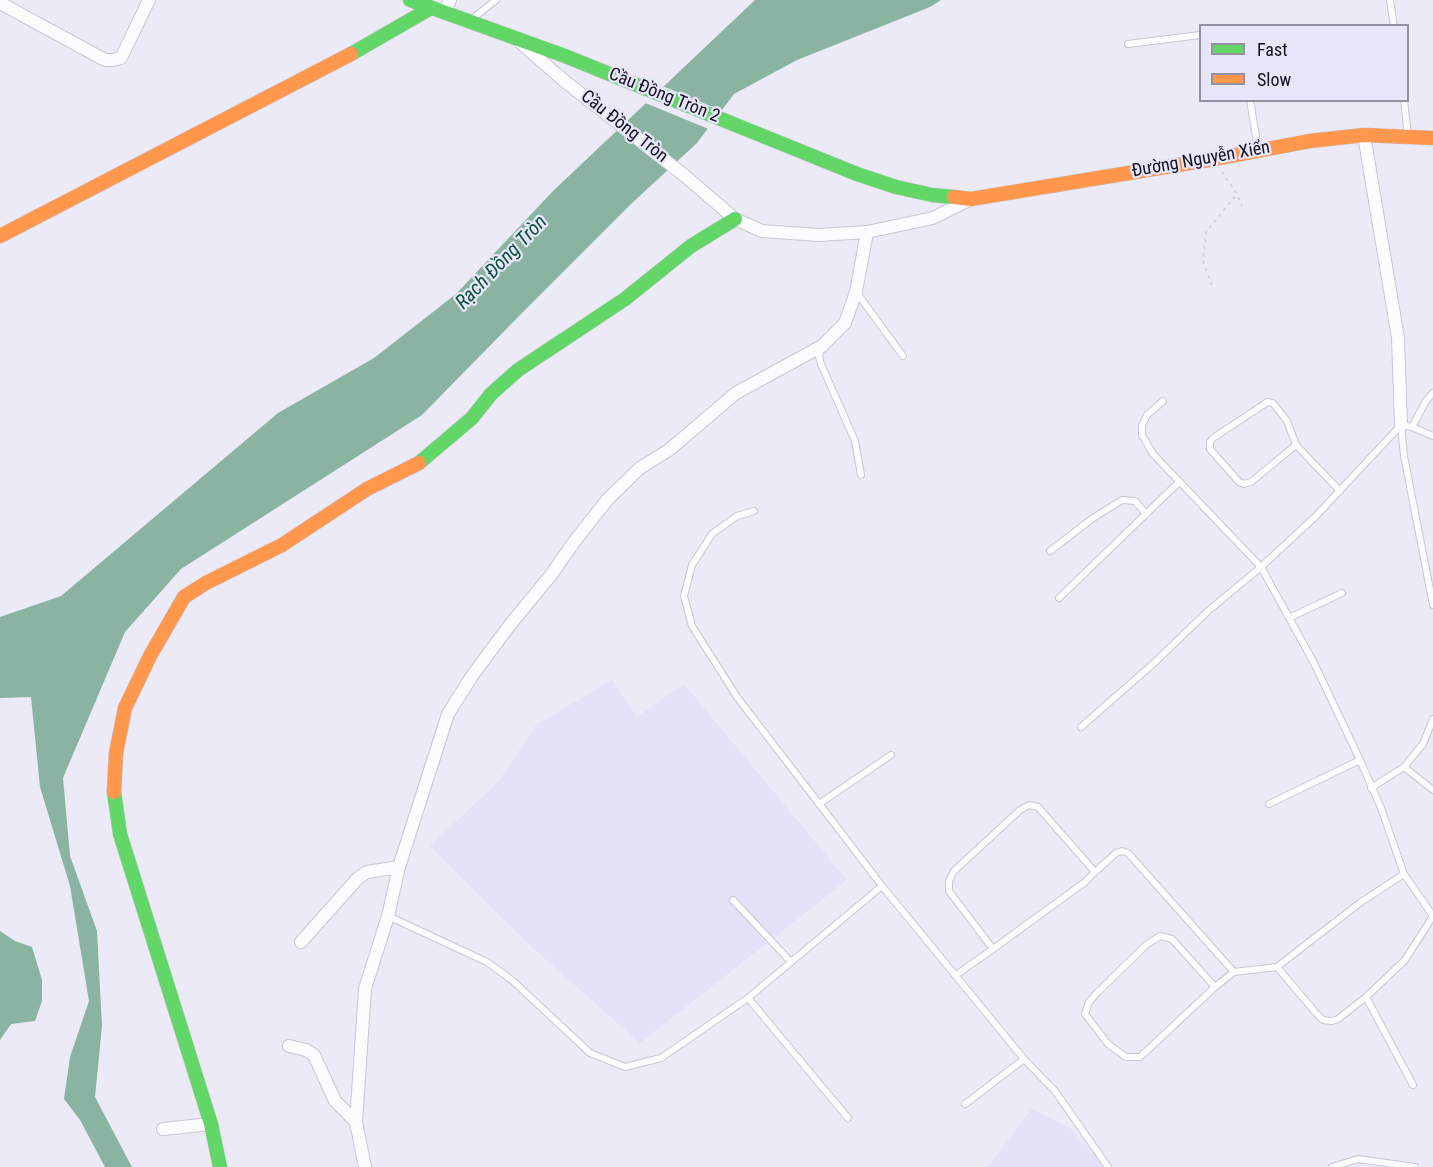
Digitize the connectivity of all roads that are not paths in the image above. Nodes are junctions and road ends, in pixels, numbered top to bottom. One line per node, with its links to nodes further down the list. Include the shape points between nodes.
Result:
1 (150, 0): 5 (street, via 121,58 105,60)
2 (410, 0): 6 (street)
3 (496, 0): 7 (lane)
4 (1390, 0): 8 (lane)
5 (0, 3)
6 (442, 7): 7 (street); 23 (street)
7 (470, 21): 10 (street)
8 (1394, 24)
9 (1199, 35): 11 (lane)
10 (513, 37): 14 (street, Cầu Đồng Tròn 2); 19 (street, Cầu Đồng Tròn)
11 (1128, 44)
12 (1250, 102): 18 (lane)
13 (1404, 102): 16 (lane)
14 (762, 135): 20 (street, Đường Nguyễn Xiển, via 896,187)
15 (1364, 135): 16 (street, Đường Nguyễn Xiển); 18 (street, Đường Nguyễn Xiển); 29 (street, via 1398,338)
16 (1408, 136): 17 (street, Đường Nguyễn Xiển)
17 (1433, 138)
18 (1258, 150): 20 (street, Đường Nguyễn Xiển)
19 (685, 176): 21 (street, Đường Nguyễn Xiển)
20 (971, 199): 22 (street, Đường Nguyễn Xiển, via 933,218)
21 (735, 219): 22 (street, Đường Nguyễn Xiển, via 780,234); 75 (street, via 518,370 472,418 415,467 367,489 282,545 184,597 155,647 125,708 116,753 114,793 120,834)
22 (867, 232): 24 (street)
23 (0, 236)
24 (856, 292): 25 (street, via 844,323); 26 (lane)
25 (822, 346): 32 (lane, via 821,364 855,441); 53 (street, via 736,393 669,450 640,468 607,500 509,626 448,714)
26 (903, 356)
27 (1433, 393): 29 (lane)
28 (1163, 401): 33 (lane, via 1147,415 1142,435 1153,454)
29 (1407, 426): 30 (lane); 34 (lane); 40 (lane, via 1404,456)
30 (1433, 436)
31 (1296, 445): 31 (lane, via 1287,421 1268,402 1213,438 1210,449 1244,484); 34 (lane)
32 (861, 475)
33 (1179, 482): 36 (lane); 38 (lane)
34 (1340, 491): 38 (lane)
35 (754, 511): 51 (lane, via 736,516 712,534 692,565 684,596 692,626 726,681)
36 (1146, 514): 37 (lane, via 1135,501 1122,500); 41 (lane)
37 (1050, 552)
38 (1261, 567): 43 (lane); 45 (lane)
39 (1342, 593): 43 (lane)
40 (1432, 594): 42 (lane)
41 (1059, 598)
42 (1433, 605)
43 (1289, 618): 47 (lane)
44 (1433, 719): 48 (lane, via 1423,744)
45 (1081, 727)
46 (891, 754): 51 (lane)
47 (1360, 760): 49 (lane); 52 (lane)
48 (1404, 767): 49 (lane); 50 (lane)
49 (1371, 788): 55 (lane)
50 (1433, 790)
51 (819, 804): 56 (lane)
52 (1269, 804)
53 (399, 867): 58 (street); 60 (street, via 367,872 358,878)
54 (1095, 872): 61 (lane); 61 (lane, via 1038,807 1020,810 954,871 949,881 949,891); 64 (lane, via 1116,853 1128,853)
55 (1404, 874): 59 (lane); 63 (lane)
56 (882, 886): 62 (lane); 65 (lane)
57 (733, 900): 62 (lane)
58 (388, 916): 68 (lane, via 487,962 590,1053 625,1067 662,1058); 74 (street, via 365,989)
59 (1433, 916): 67 (lane, via 1405,960)
60 (301, 942)
61 (993, 949): 65 (lane)
62 (791, 962): 68 (lane)
63 (1277, 967): 64 (lane); 67 (lane, via 1323,1020 1338,1019)
64 (1234, 972): 66 (lane)
65 (956, 975): 70 (lane)
66 (1215, 987): 66 (lane, via 1140,1058 1126,1057 1108,1044 1085,1014 1097,993 1160,936 1172,939)
67 (1366, 997): 71 (lane)
68 (748, 998): 73 (lane)
69 (289, 1046): 74 (street, via 314,1055 335,1101)
70 (1024, 1059): 72 (lane); 79 (lane, via 1054,1091)
71 (1413, 1085)
72 (965, 1104)
73 (848, 1118)
74 (356, 1122): 78 (street)
75 (211, 1124): 76 (street); 77 (street)
76 (163, 1128)
77 (220, 1167)
78 (365, 1167)
79 (1108, 1167)
80 (1332, 1167): 81 (lane, via 1358,1159)
81 (1415, 1167)

